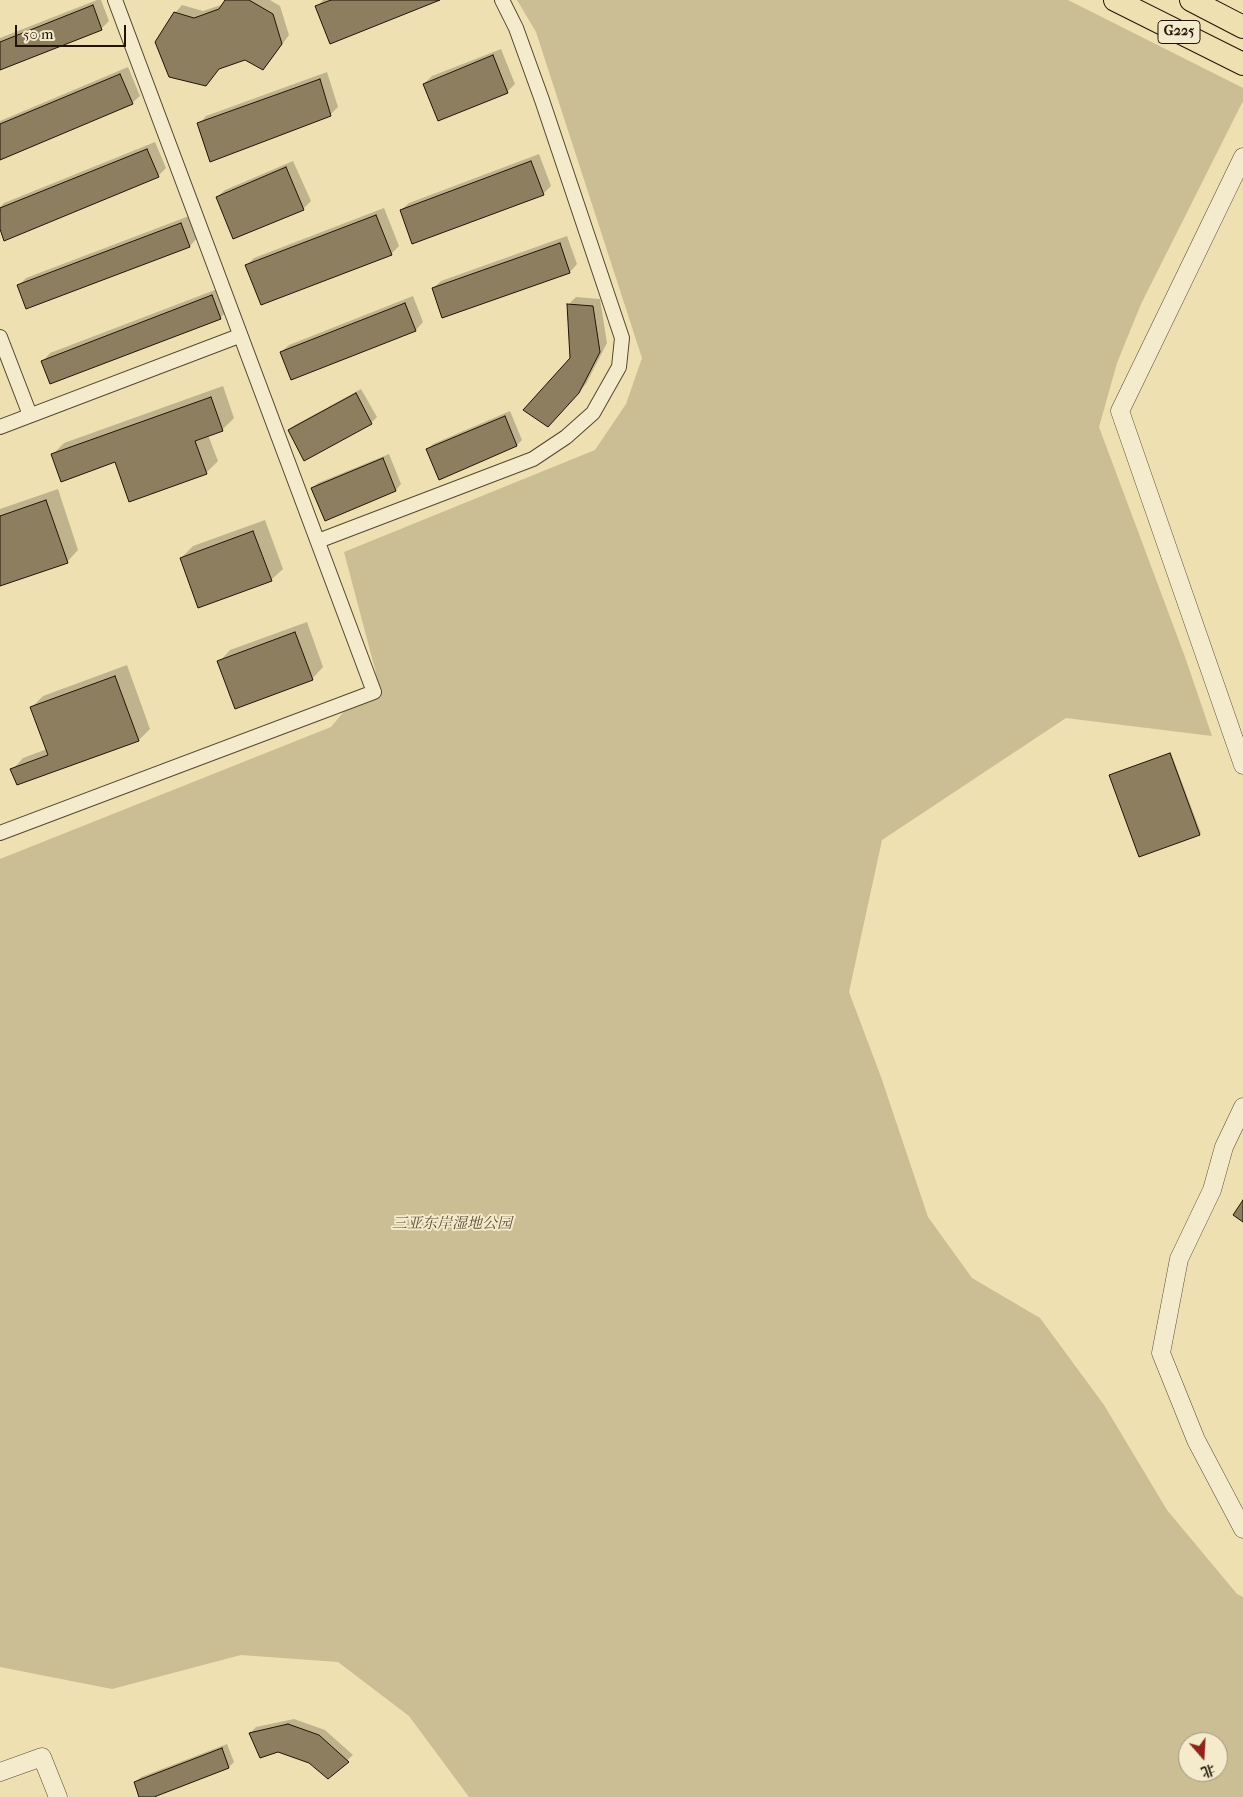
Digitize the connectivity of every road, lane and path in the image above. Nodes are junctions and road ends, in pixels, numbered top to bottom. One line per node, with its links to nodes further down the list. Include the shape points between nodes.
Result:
1 (115, 0): 8 (street)
2 (502, 0): 12 (street, via 516,28 542,100 622,338 619,367 593,413 566,437 533,459)
3 (1115, 0): 6 (highway, G225)
4 (1191, 0): 5 (highway, G225)
5 (1243, 27)
6 (1243, 64)
7 (1243, 157): 13 (street, via 1120,411)
8 (239, 336): 10 (street); 12 (street)
9 (0, 337): 10 (street)
10 (30, 415): 11 (street)
11 (0, 427)
12 (318, 541): 14 (street, via 374,692)
13 (1243, 764)
14 (0, 833)
15 (1243, 1106): 16 (street, via 1224,1147 1212,1190 1179,1258 1161,1353 1196,1440)
16 (1243, 1529)
17 (0, 1772): 18 (street, via 42,1757)
18 (58, 1797)

